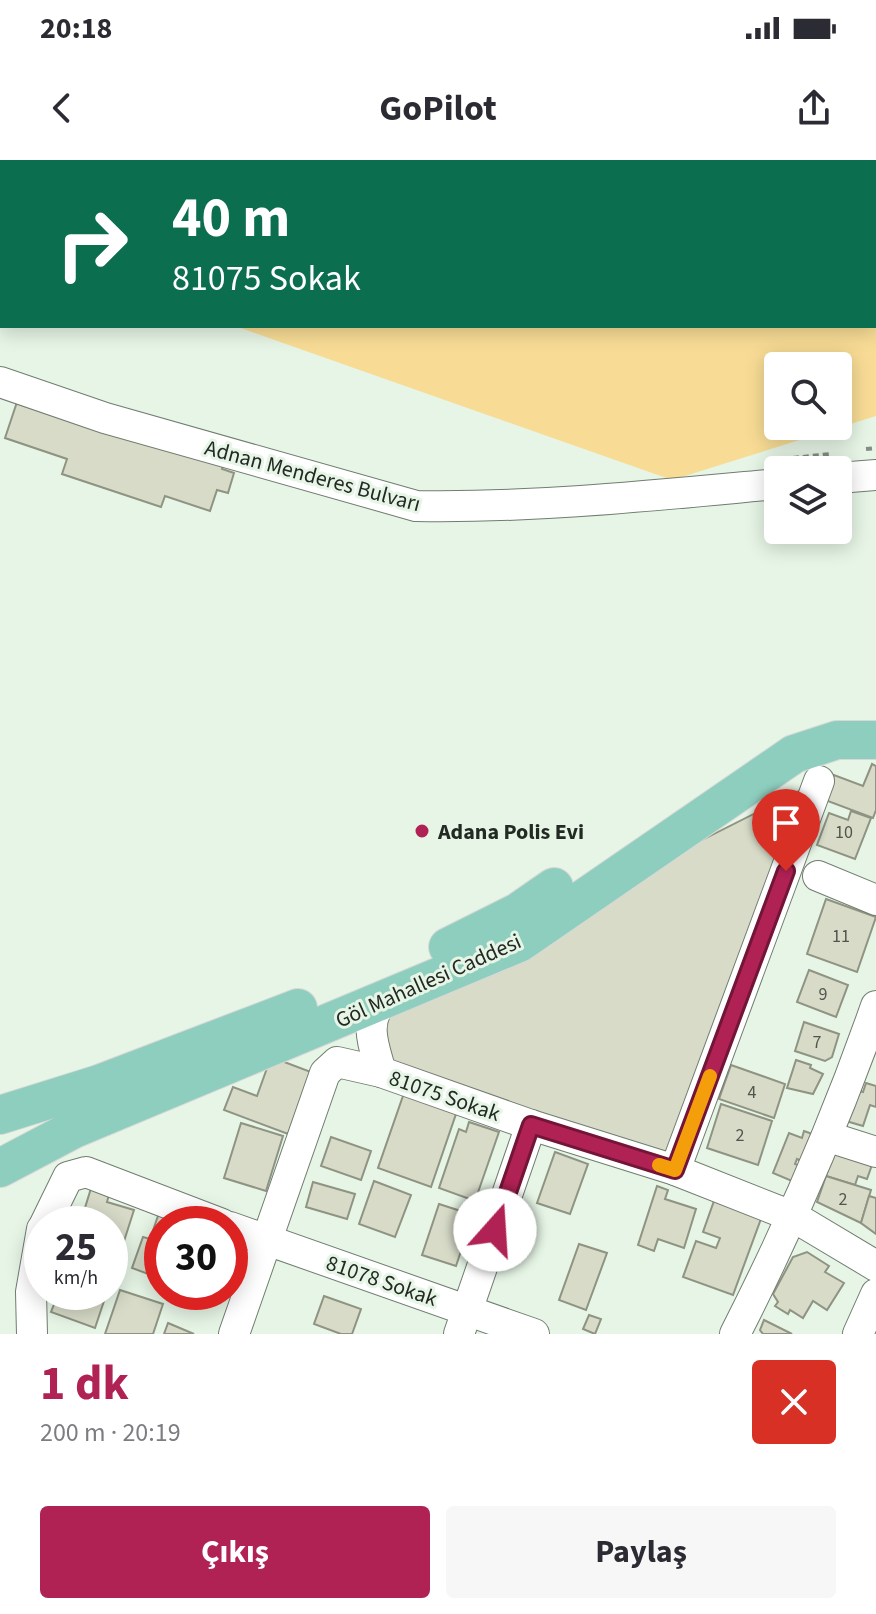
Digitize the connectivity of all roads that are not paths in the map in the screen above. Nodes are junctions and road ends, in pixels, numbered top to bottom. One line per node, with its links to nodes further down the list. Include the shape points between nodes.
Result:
1 (0, 382): 2 (street, Adnan Menderes Bulvarı, via 105,418 416,506 625,497)
2 (764, 474)
3 (876, 716): 13 (main road, Göl Mahallesi Caddesi, via 832,718 782,735 518,912 451,946 99,1084)
4 (876, 740): 8 (main road, Göl Mahallesi Caddesi, via 837,740 794,754 519,943)
5 (819, 781): 18 (street)
6 (818, 876): 7 (street)
7 (876, 900)
8 (381, 1002): 10 (main road, Göl Mahallesi Caddesi); 12 (street, via 370,1021)
9 (876, 1006): 11 (street)
10 (300, 1035): 12 (street, via 349,1050); 17 (main road, Göl Mahallesi Caddesi, via 74,1129)
11 (871, 1040): 15 (street)
12 (381, 1072): 14 (street, 81075 Sokak); 23 (street, 81075 Sokak, via 337,1062 325,1073)
13 (0, 1115)
14 (531, 1125): 18 (street, 81075 Sokak); 27 (street)
15 (829, 1137): 16 (street); 21 (street)
16 (876, 1152)
17 (0, 1168)
18 (675, 1170): 21 (street, 81075 Sokak)
19 (53, 1206): 20 (street, via 68,1177 86,1172)
20 (175, 1206)
21 (794, 1217): 24 (street, 81075 Sokak); 31 (street)
22 (248, 1234): 23 (street, 81078 Sokak)
23 (266, 1240): 27 (street, 81078 Sokak); 29 (street)
24 (876, 1266)
25 (876, 1294): 32 (street)
26 (31, 1310): 28 (street)
27 (464, 1322): 30 (street, 81078 Sokak)
28 (32, 1334)
29 (234, 1334)
30 (534, 1334)
31 (735, 1334)
32 (858, 1334)

